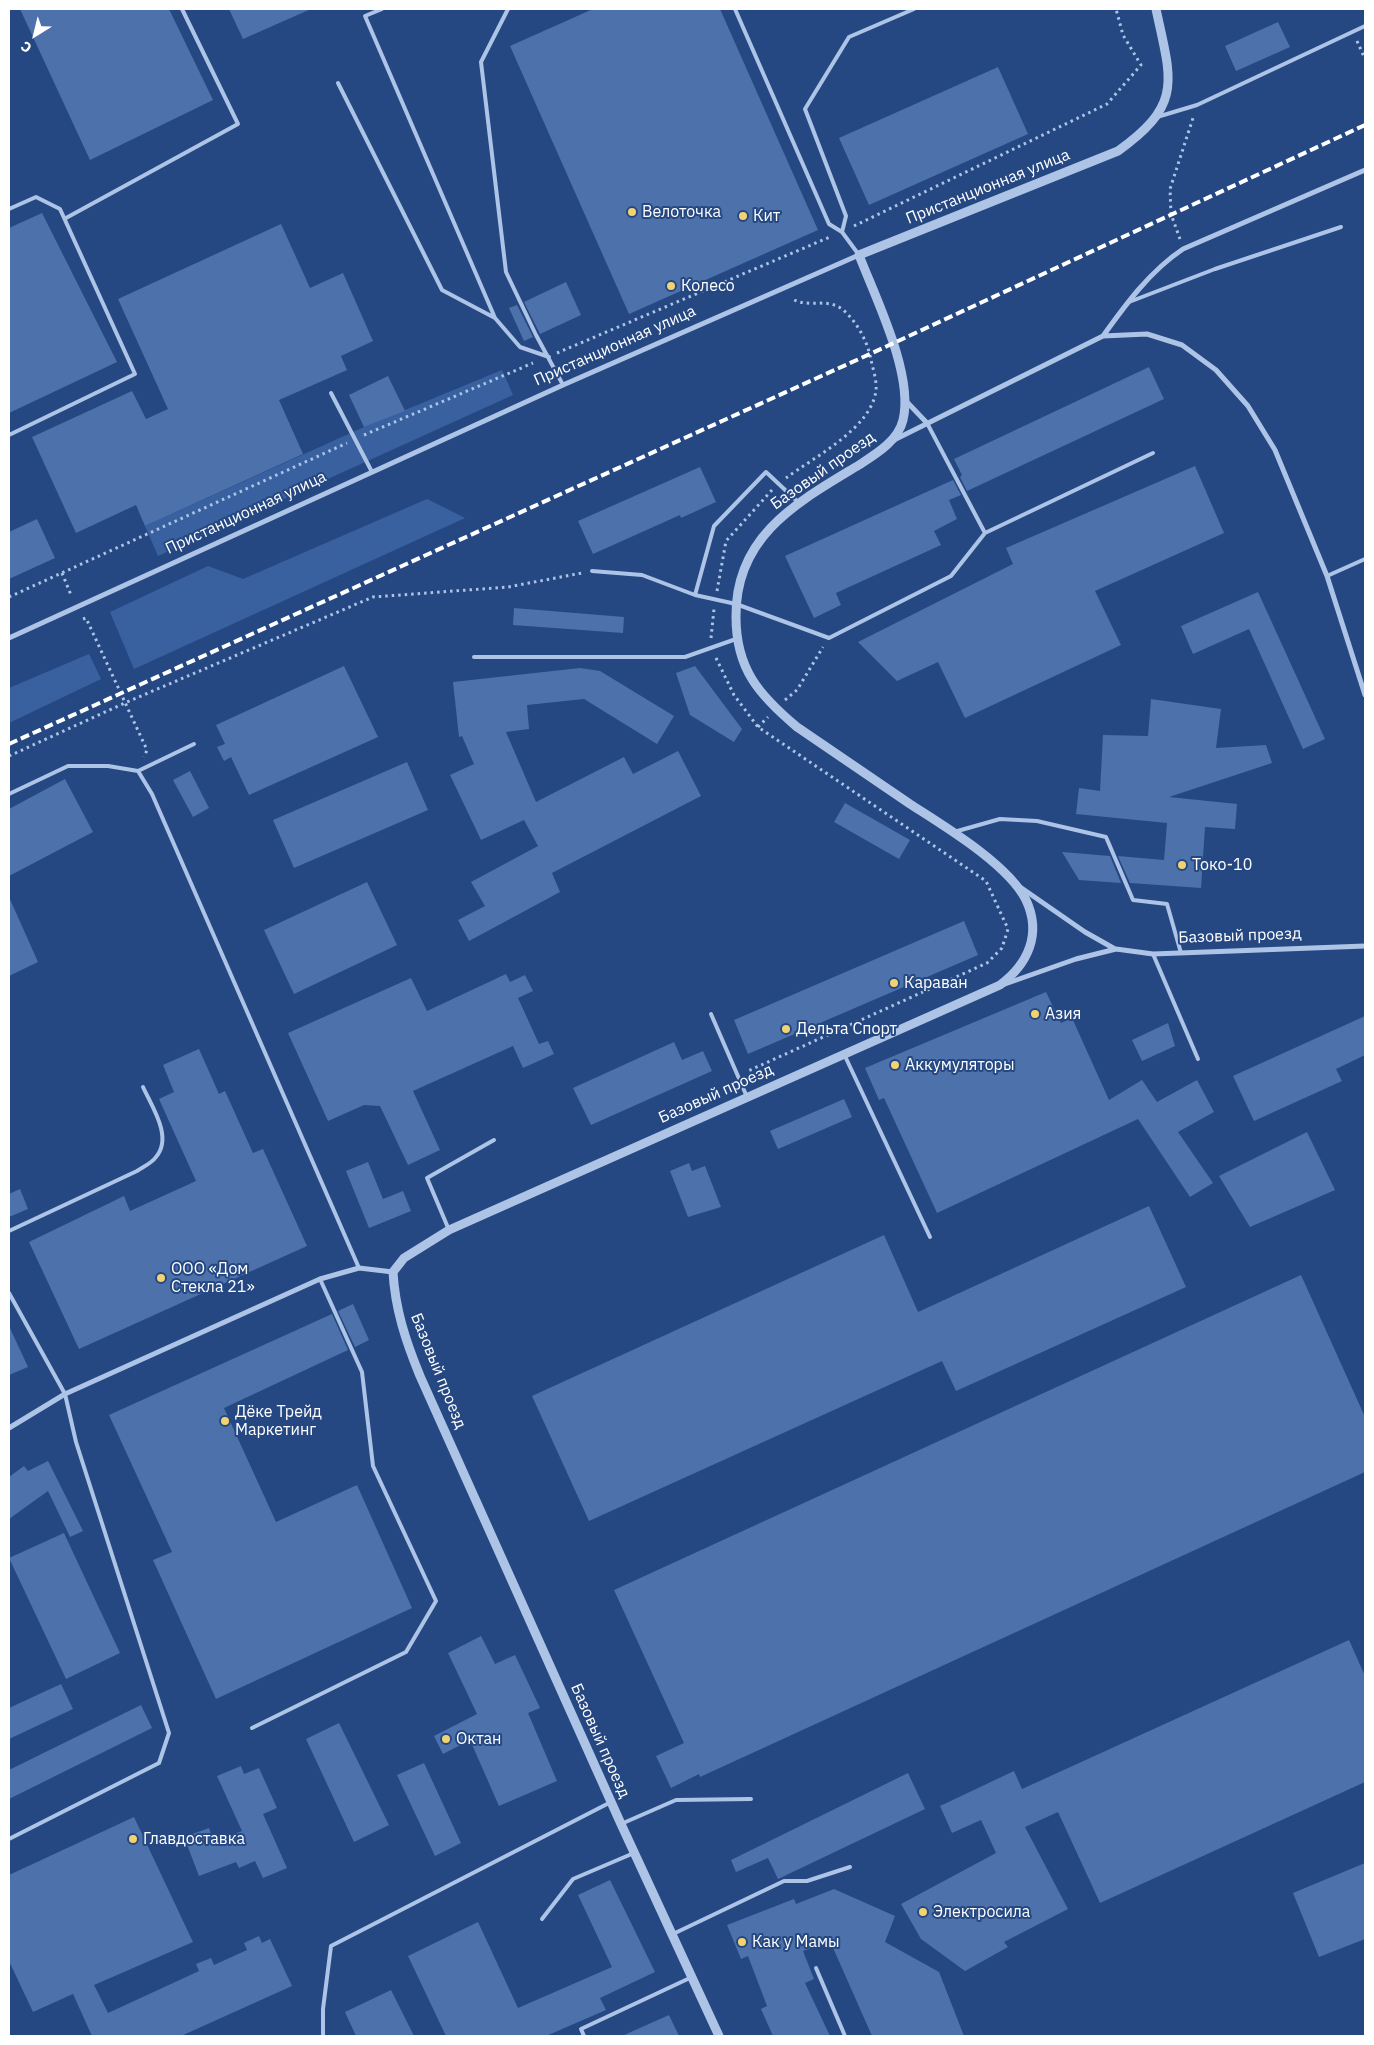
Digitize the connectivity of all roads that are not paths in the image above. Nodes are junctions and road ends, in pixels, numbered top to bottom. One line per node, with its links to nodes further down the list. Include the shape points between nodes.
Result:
1 (182, 9): 12 (lane, via 238,124)
2 (382, 9): 17 (lane, via 365,16)
3 (508, 9): 19 (lane, via 481,62 506,272)
4 (735, 9): 14 (lane, via 829,224)
5 (914, 9): 14 (lane, via 849,37 804,109 846,216)
6 (1156, 9): 9 (street, Пристанционная улица, via 1168,86 1164,105)
7 (1365, 26): 9 (lane, via 1197,105)
8 (338, 83): 17 (lane, via 442,290)
9 (1157, 117): 15 (street, Пристанционная улица, via 1142,134 1118,151)
10 (1365, 170): 16 (street, via 1183,250 1166,260)
11 (9, 209): 12 (lane, via 36,197 60,209)
12 (66, 218): 24 (lane, via 135,374)
13 (1341, 226): 16 (lane, via 1214,269)
14 (842, 232): 15 (lane)
15 (859, 255): 20 (street, Пристанционная улица); 22 (street, Базовый проезд, via 904,377)
16 (1127, 303): 18 (street)
17 (495, 318): 19 (lane, via 520,347)
18 (1103, 336): 23 (street); 32 (street, via 1147,334 1182,345 1216,370 1248,406 1275,450)
19 (549, 357): 20 (lane)
20 (562, 385): 27 (street, Пристанционная улица)
21 (331, 393): 27 (lane)
22 (906, 401): 23 (street); 25 (street, Базовый проезд, via 903,422)
23 (927, 423): 25 (street); 29 (lane)
24 (9, 435)
25 (891, 441): 28 (street, Базовый проезд, via 875,455)
26 (1153, 453): 29 (lane)
27 (372, 472): 35 (street, Пристанционная улица)
28 (798, 502): 33 (lane, via 766,472 714,526); 34 (street, Базовый проезд, via 771,526 753,549)
29 (985, 532): 34 (lane, via 951,576 829,638)
30 (1365, 559): 32 (lane)
31 (592, 571): 33 (lane, via 642,575)
32 (1326, 576): 38 (street)
33 (695, 595): 34 (lane)
34 (736, 604): 36 (street, Базовый проезд)
35 (9, 638)
36 (736, 639): 37 (lane, via 685,657); 42 (street, Базовый проезд, via 742,663 775,709)
37 (474, 657)
38 (1365, 694)
39 (194, 744): 40 (lane)
40 (138, 771): 41 (lane, via 108,766 68,766); 58 (lane, via 152,794)
41 (9, 794)
42 (953, 832): 43 (street, Базовый проезд); 46 (lane, via 1000,820 1037,821 1106,837 1133,900 1167,904)
43 (1012, 881): 45 (street, Базовый проезд, via 1052,911); 48 (street, Базовый проезд, via 1031,913 1034,934 1024,962)
44 (1365, 946): 46 (street, Базовый проезд)
45 (1116, 949): 47 (street, Базовый проезд); 48 (street, Базовый проезд)
46 (1181, 953): 47 (street, Базовый проезд)
47 (1153, 954): 51 (lane)
48 (1000, 985): 50 (street, Базовый проезд)
49 (711, 1014): 53 (lane)
50 (843, 1053): 53 (street, Базовый проезд); 57 (lane)
51 (1198, 1059)
52 (143, 1087): 56 (lane, via 161,1125 162,1146 156,1158 137,1171)
53 (747, 1097): 55 (street, Базовый проезд)
54 (494, 1140): 55 (lane, via 427,1178)
55 (449, 1230): 59 (street, Базовый проезд, via 404,1258)
56 (9, 1231)
57 (930, 1237)
58 (359, 1268): 59 (street); 60 (street)
59 (393, 1272): 66 (street, Базовый проезд, via 394,1298 420,1376)
60 (320, 1280): 62 (street); 64 (lane, via 362,1372 373,1466 436,1601 406,1652)
61 (9, 1293): 62 (lane)
62 (65, 1394): 63 (street); 68 (lane, via 76,1442 169,1733 159,1764)
63 (9, 1428)
64 (252, 1728)
65 (751, 1800): 67 (lane, via 676,1800)
66 (611, 1802): 67 (street, Базовый проезд); 75 (lane, via 331,1946)
67 (621, 1824): 69 (street, Базовый проезд)
68 (9, 1839)
69 (634, 1853): 71 (lane, via 573,1878); 72 (street, Базовый проезд)
70 (850, 1867): 72 (lane, via 807,1881 784,1881)
71 (542, 1919)
72 (673, 1934): 74 (street, Базовый проезд)
73 (816, 1968): 78 (lane)
74 (692, 1977): 76 (lane, via 581,2029); 77 (street, Базовый проезд)
75 (323, 2036)
76 (584, 2036)
77 (719, 2036)
78 (845, 2036)

